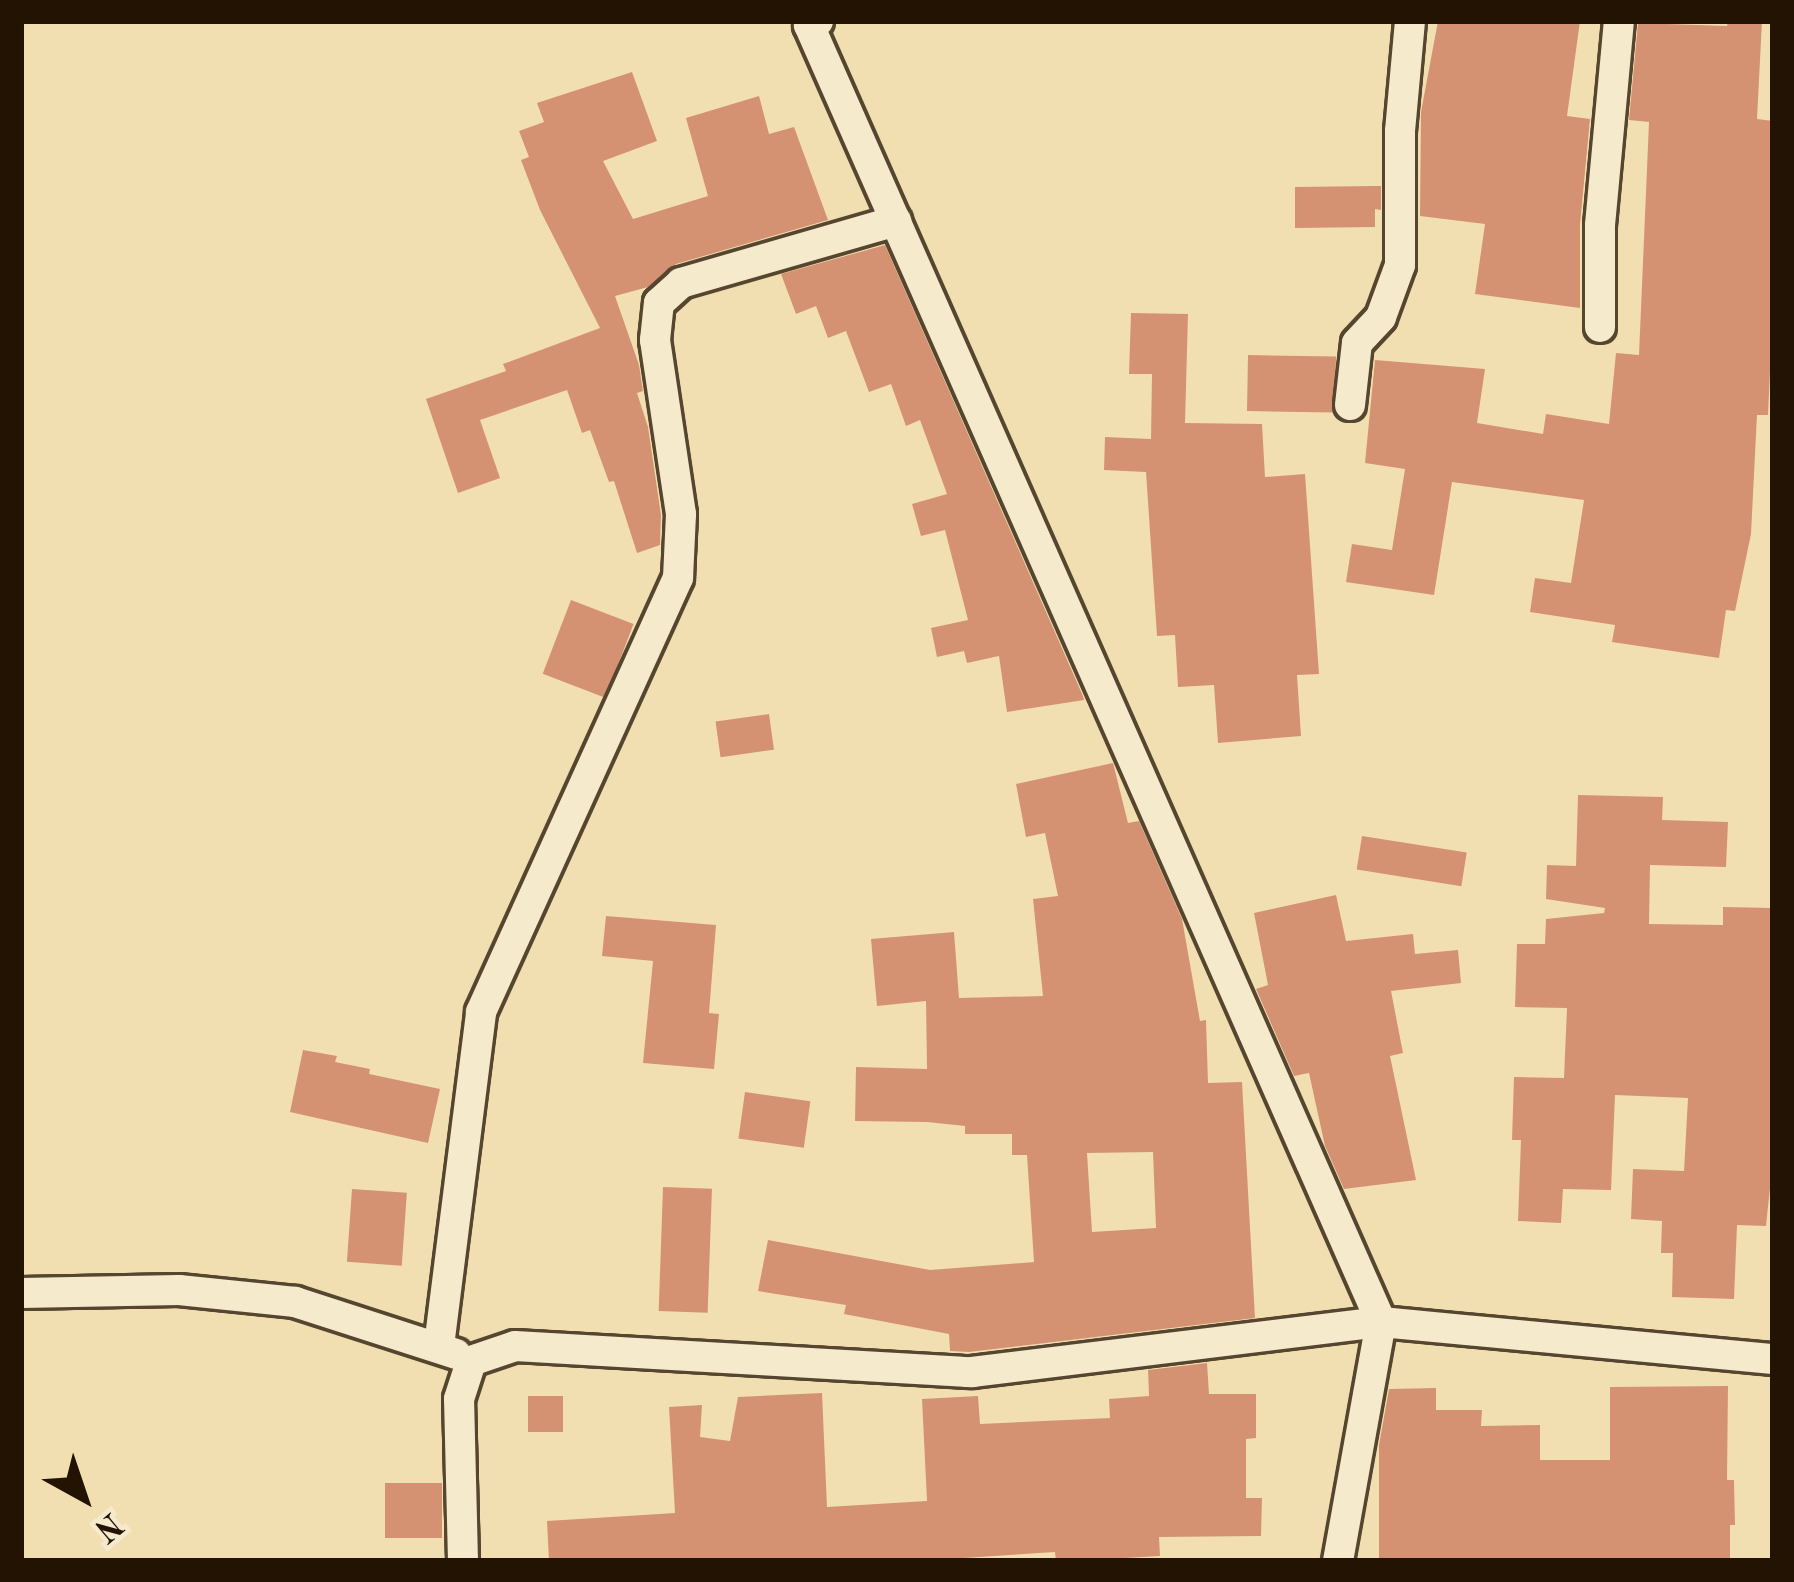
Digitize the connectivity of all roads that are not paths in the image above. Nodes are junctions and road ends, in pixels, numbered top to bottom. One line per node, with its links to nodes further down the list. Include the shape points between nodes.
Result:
1 (1410, 21): 6 (street, via 1400,265 1381,316 1357,343)
2 (1619, 21): 5 (street, via 1600,225)
3 (810, 22): 4 (street)
4 (896, 221): 8 (street); 9 (street, via 681,284 659,303 655,340 681,514 679,578 482,1012)
5 (1600, 327)
6 (1350, 405)
7 (21, 1293): 9 (street, via 178,1290 295,1302)
8 (1381, 1322): 10 (street); 11 (street, via 972,1372 515,1346); 13 (street)
9 (440, 1346): 11 (street)
10 (1773, 1359)
11 (471, 1361): 12 (street, via 459,1399)
12 (464, 1561)
13 (1338, 1561)

